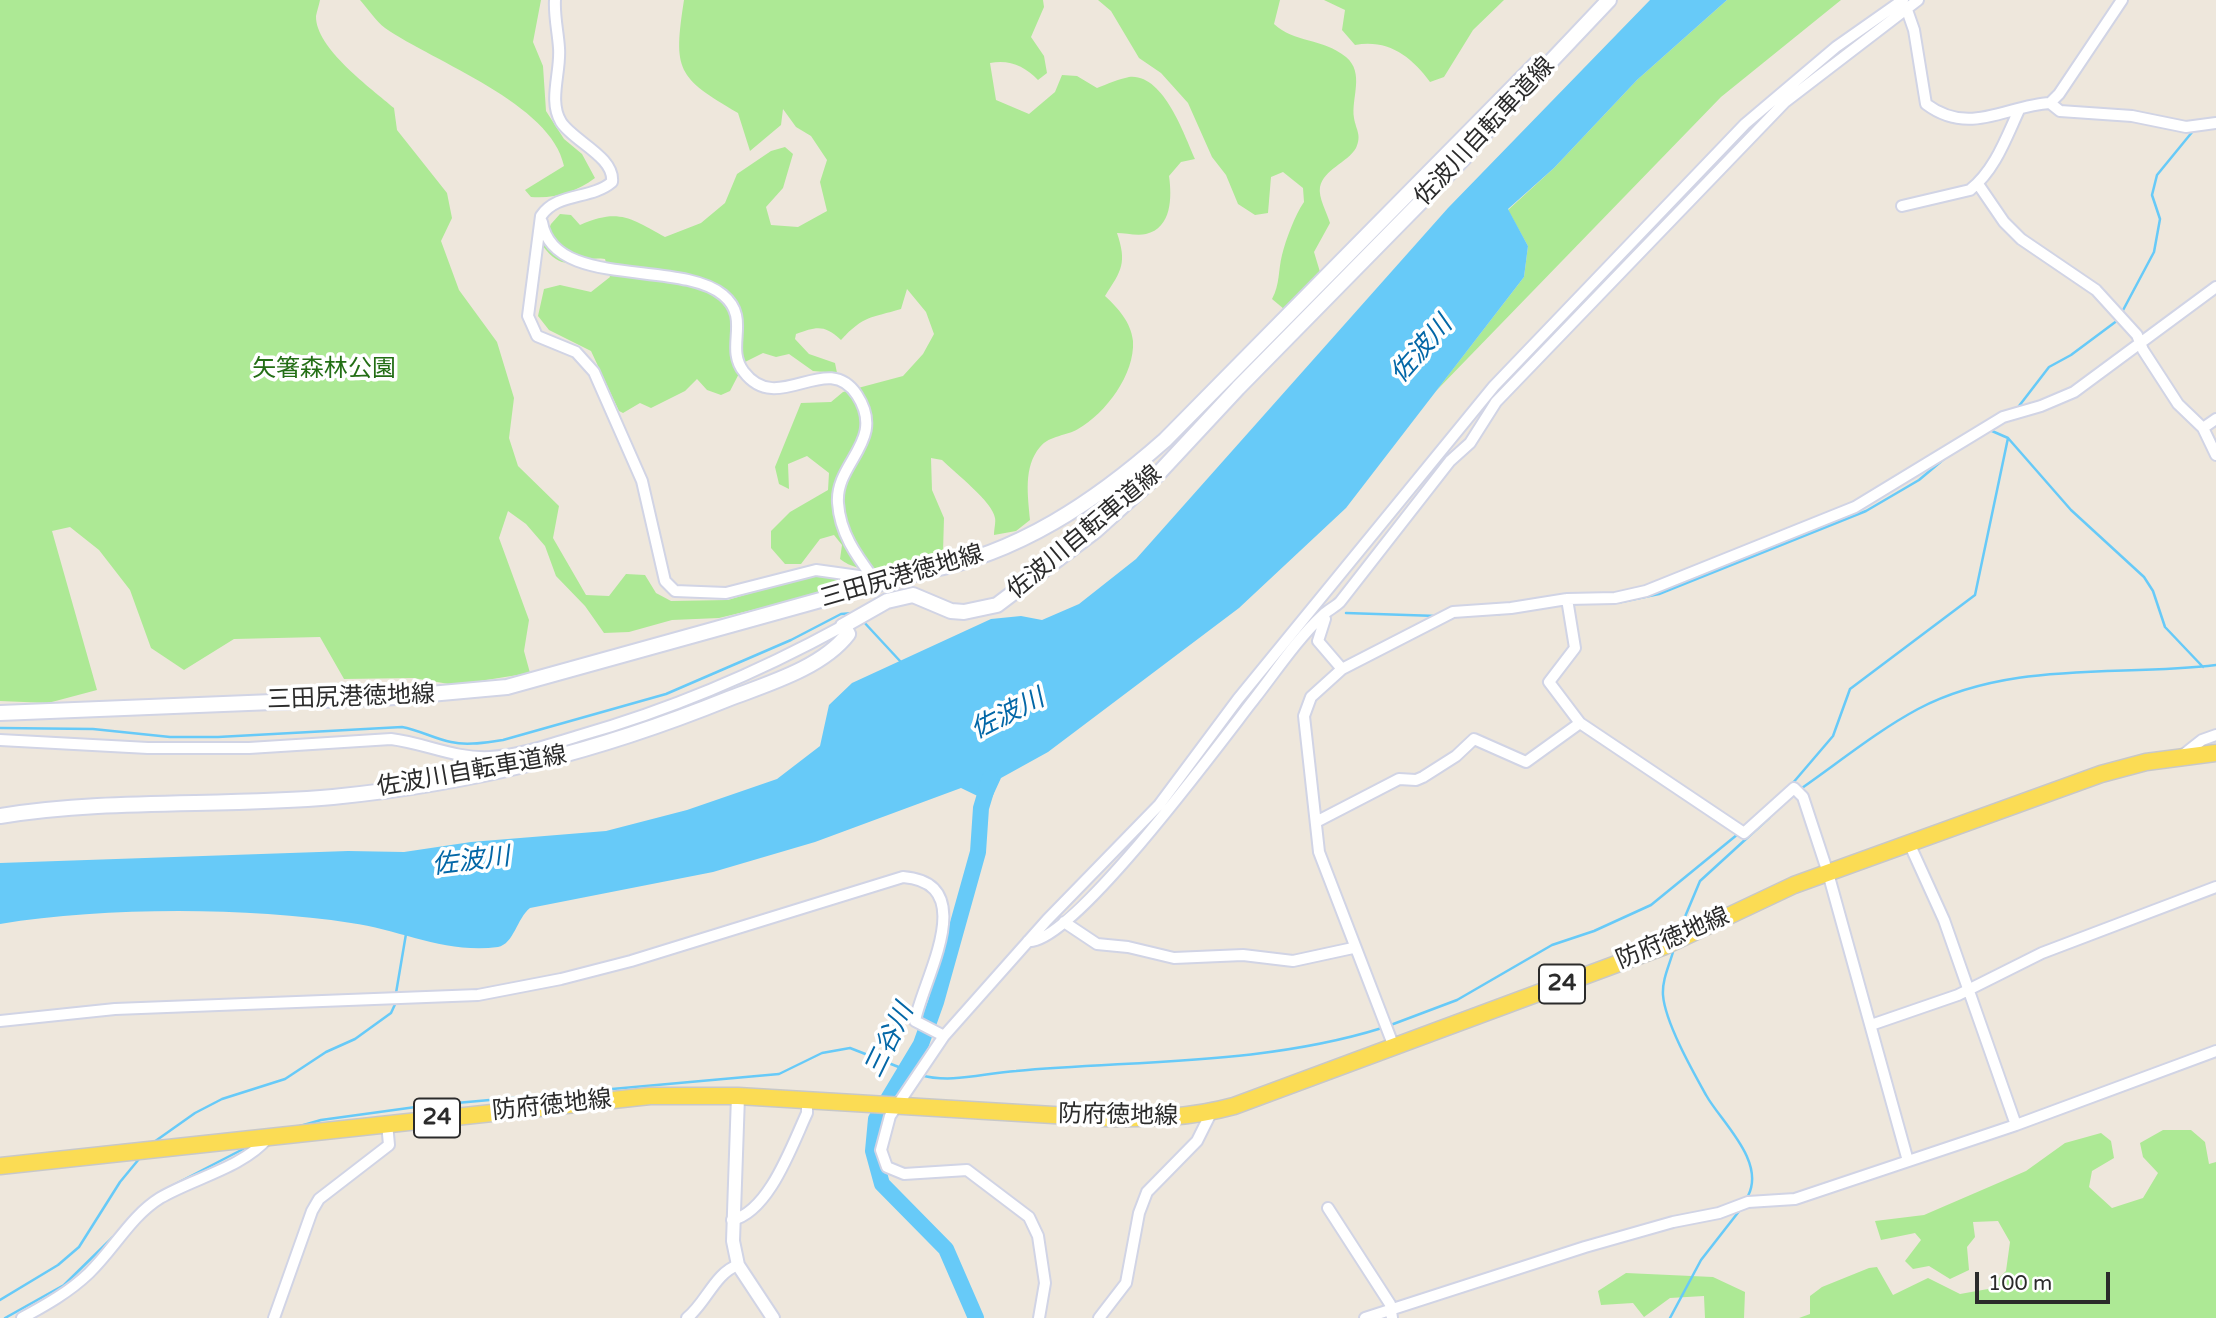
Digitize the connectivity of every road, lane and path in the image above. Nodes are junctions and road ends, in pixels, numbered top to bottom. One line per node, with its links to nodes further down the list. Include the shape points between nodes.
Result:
1 (555, 0): 15 (street, via 556,113 613,175 605,187 549,206)
2 (1598, 0): 11 (main road, 三田尻港徳地線)
3 (1609, 0): 9 (main road, 佐波川自転車道線)
4 (1919, 0): 6 (street)
5 (2122, 0): 7 (street)
6 (1905, 5): 8 (street, via 1926,104 1957,118 1994,118); 21 (street, via 1785,102); 23 (street, via 1836,47 1745,124 1494,386)
7 (2050, 103): 8 (street); 10 (street, via 2060,111 2133,116 2186,127)
8 (2019, 110): 13 (street, via 1999,154)
9 (1503, 112): 11 (street); 12 (main road, 佐波川自転車道線)
10 (2216, 122)
11 (1477, 128): 12 (street); 17 (main road, 三田尻港徳地線)
12 (1464, 159): 18 (main road, 佐波川自転車道線)
13 (1978, 184): 14 (street, via 1970,190); 19 (street, via 2021,239 2096,290)
14 (1902, 206)
15 (541, 216): 26 (street, via 544,235 562,254 594,266 681,278 720,292 733,304 738,317 736,356 743,372 757,384 778,390 822,377 847,382 865,415 866,431 861,451 840,481 837,501 849,545); 26 (street, via 528,316 547,342 576,352 594,372 642,481 669,587 726,593 816,570)
16 (2216, 288): 19 (street)
17 (1281, 323): 18 (street); 26 (main road, 三田尻港徳地線, via 1165,440 1102,492 1021,540 954,565)
18 (1294, 334): 30 (main road, 佐波川自転車道線, via 1157,475 1071,550 997,605 951,611 913,595 887,601)
19 (2140, 341): 22 (street, via 2178,404); 28 (street, via 2074,392 2003,418 1855,507 1646,592)
20 (2216, 419): 22 (street)
21 (1483, 420): 23 (street); 29 (street, via 1469,443)
22 (2203, 428): 24 (street)
23 (1447, 443): 25 (street)
24 (2216, 455)
25 (1350, 565): 29 (street); 45 (street, via 1238,699 1159,805)
26 (876, 581): 27 (main road, 三田尻港徳地線)
27 (860, 589): 30 (street); 33 (main road, 三田尻港徳地線, via 508,687 397,697)
28 (1567, 603): 32 (street, via 1448,615); 34 (street, via 1575,649 1549,682)
29 (1329, 610): 32 (street, via 1318,641); 44 (street, via 1254,698 1155,828)
30 (871, 611): 31 (main road, 佐波川自転車道線)
31 (847, 624): 36 (street, via 780,660 618,725 536,749 489,757 450,754 391,739 223,748); 39 (main road, 佐波川自転車道線, via 848,634 823,654 764,685 616,741 514,769 333,797 90,806)
32 (1342, 668): 40 (street, via 1306,706)
33 (0, 713)
34 (1580, 723): 40 (street, via 1526,762 1474,739 1423,777 1399,779); 42 (street, via 1744,833 1797,789)
35 (2216, 735): 38 (street)
36 (0, 740)
37 (2216, 753): 38 (main road, 防府徳地線 / 24)
38 (2183, 755): 41 (main road, 防府徳地線 / 24, via 2101,774)
39 (0, 816)
40 (1316, 822): 46 (street, via 1319,852)
41 (1909, 843): 42 (main road, 防府徳地線 / 24); 47 (street)
42 (1828, 873): 49 (street); 51 (main road, 防府徳地線 / 24, via 1763,898 1664,946)
43 (2216, 887): 47 (street, via 2042,953)
44 (1064, 922): 45 (street); 46 (street, via 1097,944 1174,958 1243,955 1293,961)
45 (1028, 941): 50 (street)
46 (1353, 948): 51 (street)
47 (1969, 989): 49 (street); 58 (street)
48 (0, 1021): 50 (street, via 115,1010 478,995 631,961 903,877 928,885 944,908 941,939 915,1021)
49 (1871, 1026): 60 (street)
50 (940, 1033): 55 (street)
51 (1394, 1047): 56 (main road, 防府徳地線 / 24)
52 (2216, 1051): 58 (street)
53 (738, 1096): 54 (main road, 防府徳地線 / 24); 57 (main road, 防府徳地線 / 24, via 650,1096); 63 (street)
54 (807, 1101): 55 (main road, 防府徳地線 / 24); 63 (street, via 807,1113 770,1189 751,1211)
55 (887, 1106): 56 (main road, 防府徳地線 / 24, via 1163,1120); 70 (street, via 881,1150 887,1167 904,1174 967,1170 1034,1225 1045,1283)
56 (1211, 1112): 71 (street, via 1196,1141 1147,1192 1126,1283)
57 (387, 1123): 59 (main road, 防府徳地線 / 24); 67 (street, via 389,1144 319,1199 312,1211)
58 (2016, 1125): 60 (street)
59 (268, 1138): 61 (main road, 防府徳地線 / 24); 66 (street, via 251,1153 159,1199 71,1289)
60 (1908, 1161): 65 (street, via 1795,1199 1748,1202 1585,1247)
61 (0, 1166)
62 (1328, 1208): 65 (street)
63 (732, 1220): 64 (street)
64 (738, 1265): 68 (street, via 729,1268 700,1308); 69 (street)
65 (1392, 1314): 72 (street)
66 (22, 1318)
67 (274, 1318)
68 (687, 1318)
69 (773, 1318)
70 (1039, 1318)
71 (1099, 1318)
72 (1365, 1318)

